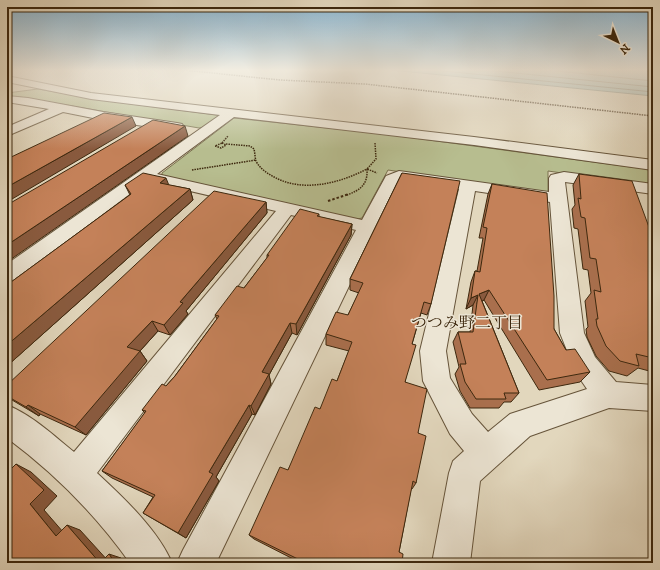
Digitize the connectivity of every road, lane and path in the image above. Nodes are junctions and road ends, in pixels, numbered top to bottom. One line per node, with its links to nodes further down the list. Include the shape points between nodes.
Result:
1 (96, 97): 5 (street)
2 (488, 97): 7 (path)
3 (7, 98): 4 (street)
4 (61, 108): 6 (street); 11 (street)
5 (230, 113): 10 (street); 16 (street)
6 (103, 116): 8 (street); 9 (street)
7 (653, 116)
8 (153, 124): 10 (street); 12 (street)
9 (83, 127)
10 (206, 131): 20 (street)
11 (7, 132)
12 (133, 136)
13 (375, 141): 17 (path, via 376,159)
14 (226, 144): 14 (path, via 222,148 214,146 219,143); 15 (path, via 250,146 254,149)
15 (256, 160): 17 (path, via 271,176 306,185 343,180); 18 (path)
16 (653, 165)
17 (367, 169): 19 (path); 25 (path, via 367,180 364,185 347,196)
18 (185, 171)
19 (373, 171)
20 (144, 176): 22 (street); 29 (street)
21 (468, 186): 24 (street); 28 (street, via 399,176 392,179); 33 (street, via 434,351 437,381 461,424)
22 (214, 192): 26 (street); 27 (street)
23 (641, 192): 24 (street, via 564,177 557,178)
24 (558, 198): 30 (street, via 572,333 585,365)
25 (322, 202)
26 (197, 209)
27 (287, 209): 28 (street); 34 (street)
28 (367, 227): 36 (street)
29 (7, 275)
30 (609, 395): 31 (street); 33 (street, via 521,424)
31 (653, 398)
32 (7, 420): 34 (street, via 49,450)
33 (486, 453): 37 (street, via 465,473)
34 (76, 474): 35 (street)
35 (152, 563)
36 (196, 563)
37 (451, 563)

